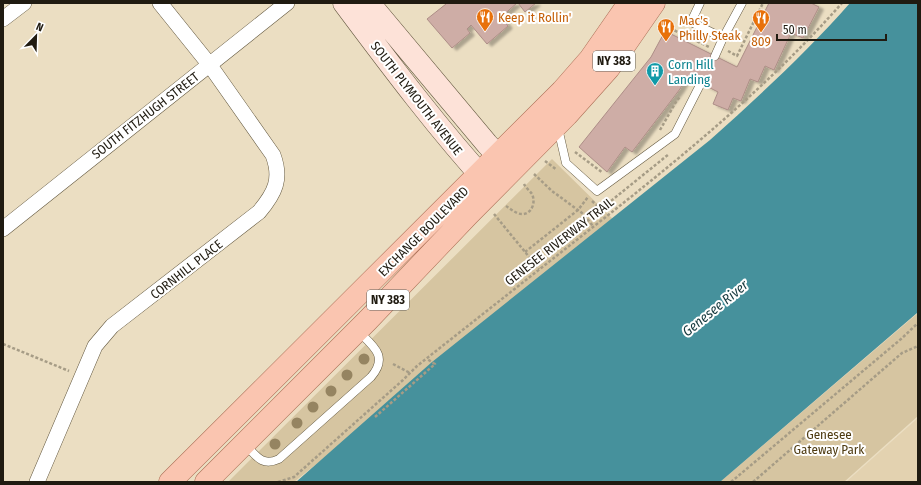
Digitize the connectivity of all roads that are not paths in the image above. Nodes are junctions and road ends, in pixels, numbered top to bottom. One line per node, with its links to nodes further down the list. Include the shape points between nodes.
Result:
1 (24, 3): 10 (street)
2 (160, 3): 13 (street, CORNHILL PLACE)
3 (287, 3): 13 (street, SOUTH FITZHUGH STREET)
4 (344, 3): 17 (main road, SOUTH PLYMOUTH AVENUE, via 421,104)
5 (370, 3): 16 (main road, SOUTH PLYMOUTH AVENUE)
6 (629, 3): 16 (main road, EXCHANGE BOULEVARD / NY 383, via 582,69 562,91)
7 (700, 3): 11 (lane, via 691,22)
8 (742, 3): 11 (lane)
9 (657, 13): 15 (main road, EXCHANGE BOULEVARD / NY 383, via 609,68)
10 (3, 19)
11 (723, 38): 12 (lane)
12 (716, 54)
13 (209, 64): 18 (street, SOUTH FITZHUGH STREET); 21 (street, CORNHILL PLACE, via 273,155 278,175 274,190 259,212 109,329 95,346)
14 (701, 83): 15 (lane, via 675,134 597,191 566,163)
15 (559, 136): 16 (main road, EXCHANGE BOULEVARD / NY 383)
16 (517, 171): 17 (main road, EXCHANGE BOULEVARD / NY 383)
17 (493, 190): 19 (main road, EXCHANGE BOULEVARD / NY 383); 22 (main road, EXCHANGE BOULEVARD / NY 383)
18 (3, 228)
19 (358, 330): 20 (main road, EXCHANGE BOULEVARD / NY 383); 20 (lane, via 378,354 380,362 371,376 279,459 271,463 262,461)
20 (245, 443): 23 (main road, EXCHANGE BOULEVARD / NY 383)
21 (37, 482)
22 (170, 482)
23 (206, 482)

